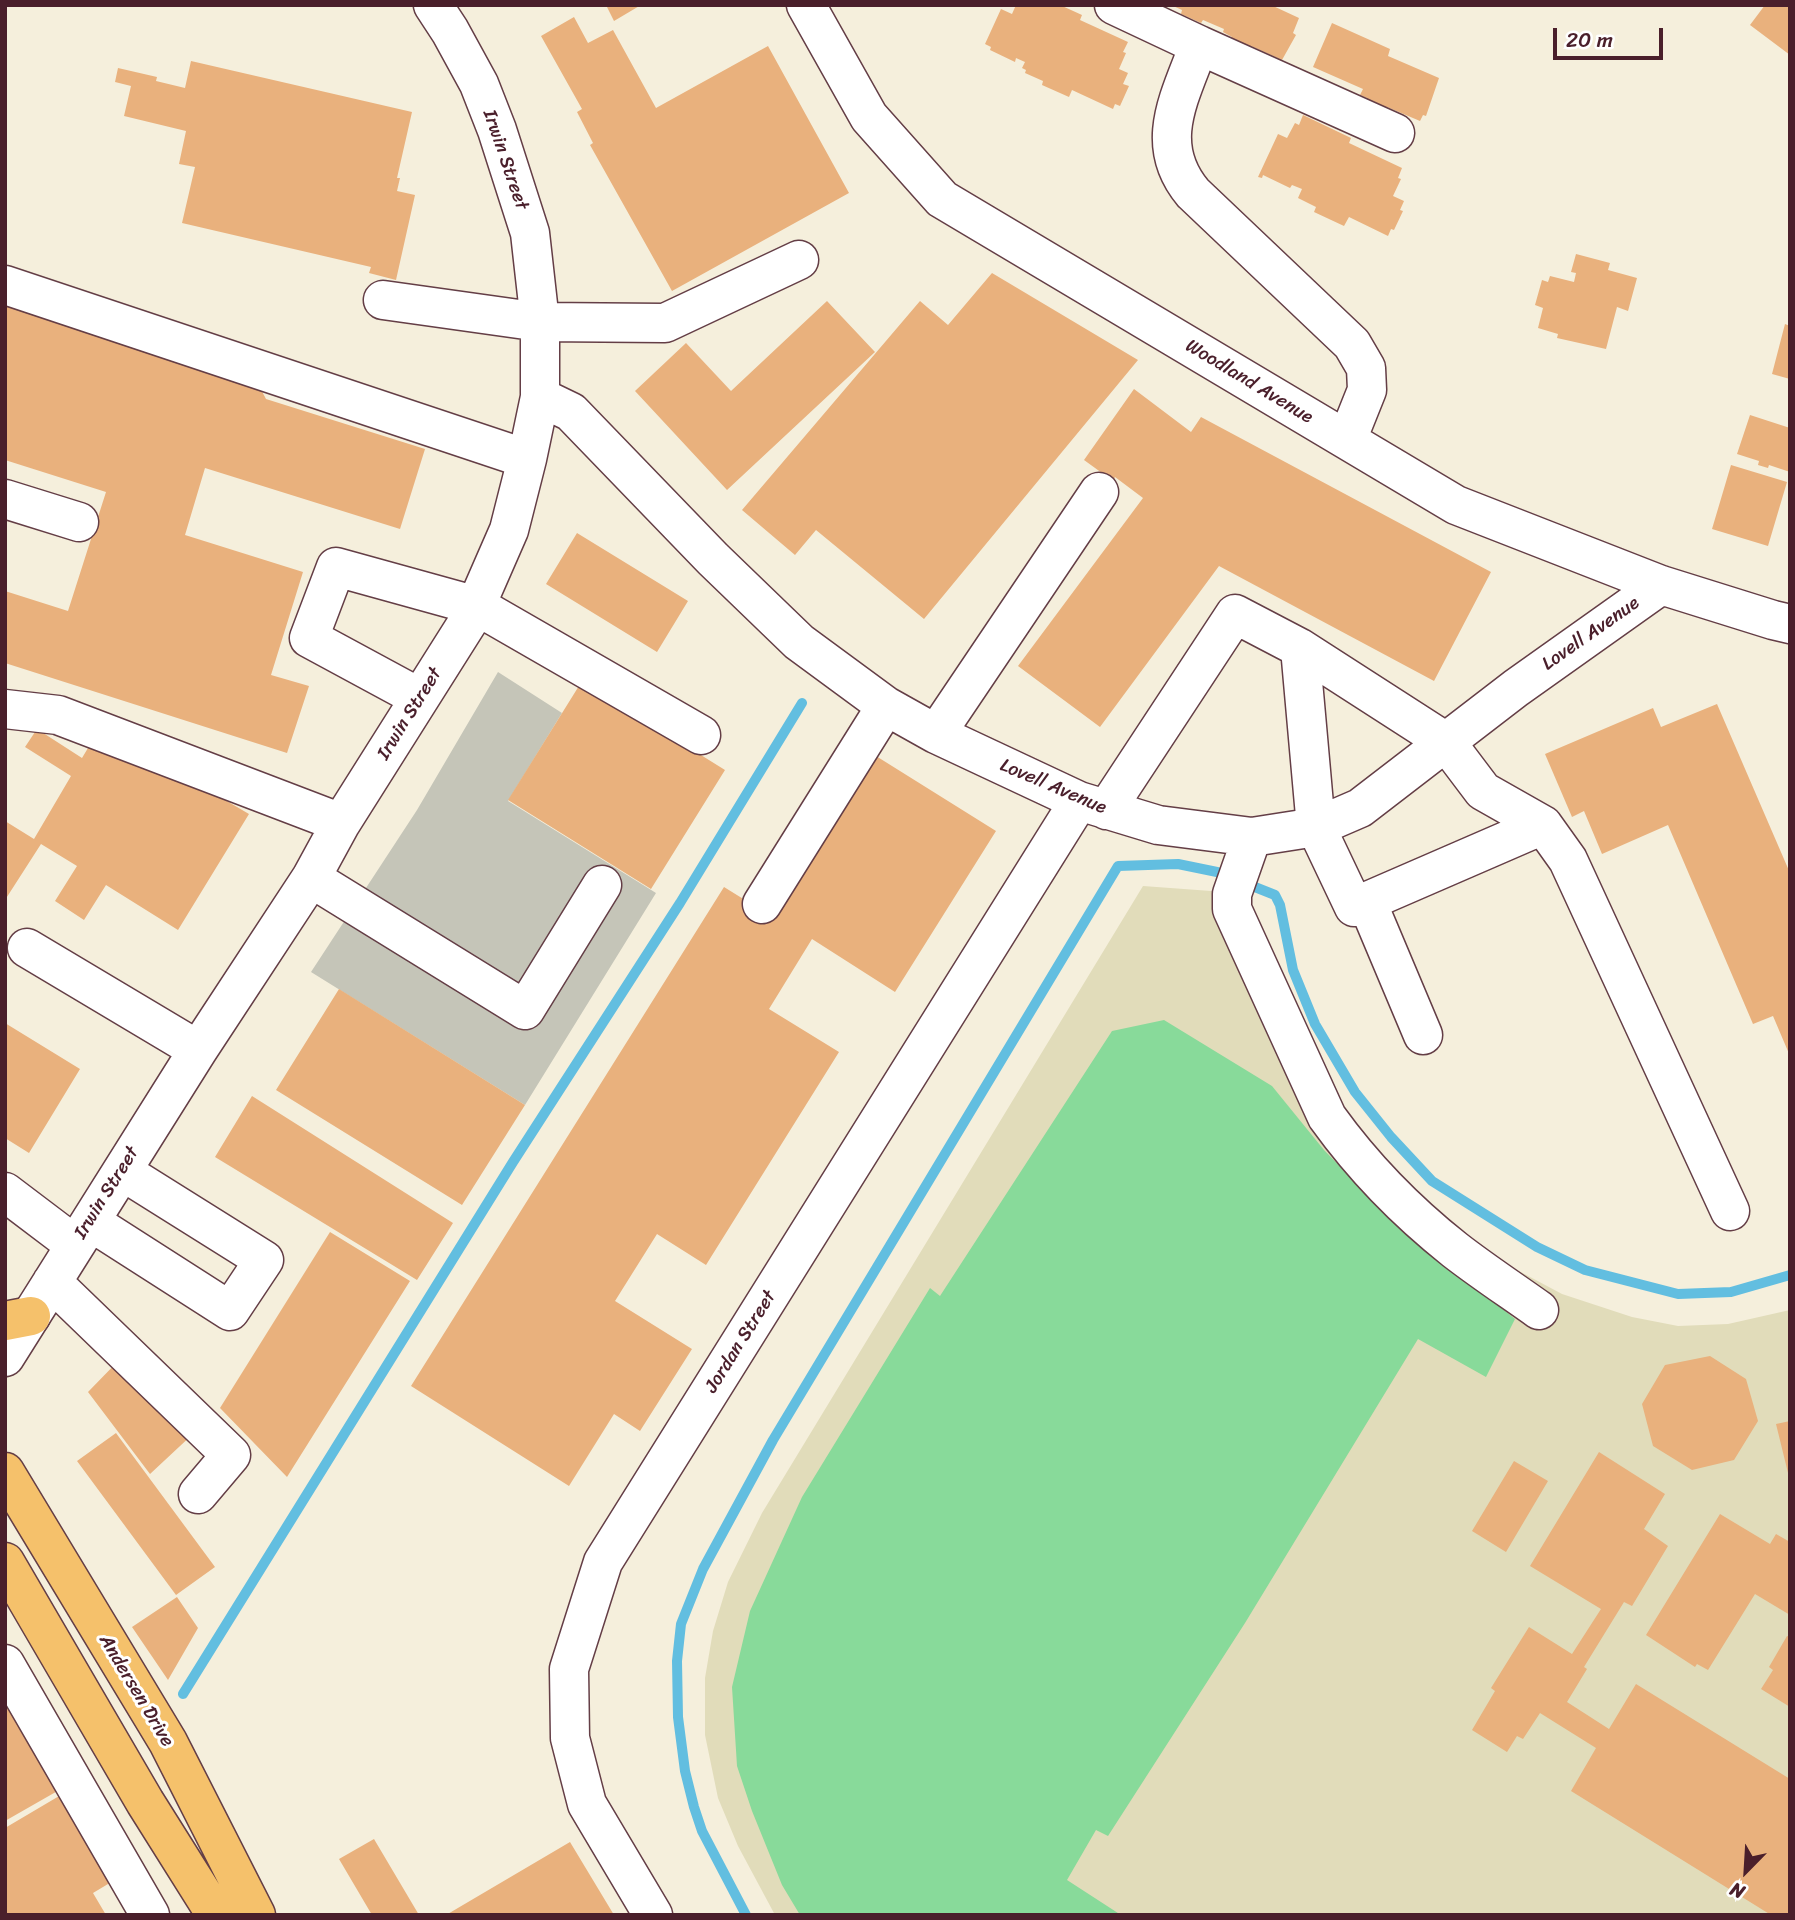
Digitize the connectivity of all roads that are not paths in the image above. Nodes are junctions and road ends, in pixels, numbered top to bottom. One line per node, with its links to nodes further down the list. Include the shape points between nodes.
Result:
1 (433, 5): 9 (street, Irwin Street, via 479,84 497,130 530,233)
2 (806, 5): 11 (street, Woodland Avenue, via 869,117 942,199)
3 (1114, 5): 4 (street)
4 (1199, 45): 5 (street); 11 (street, via 1172,130 1176,167 1193,193 1352,344 1366,368 1367,390)
5 (1395, 133)
6 (799, 260): 9 (street, via 665,323)
7 (5, 285): 12 (street)
8 (383, 300): 9 (street)
9 (540, 322): 10 (street, Irwin Street)
10 (540, 397): 12 (street, Irwin Street); 21 (street, Lovell Avenue, via 571,412 799,642)
11 (1347, 440): 16 (street, Woodland Avenue, via 1456,505)
12 (527, 459): 17 (street, Irwin Street, via 509,530)
13 (1099, 492): 23 (street)
14 (5, 499): 15 (street)
15 (79, 522)
16 (1661, 585): 18 (street, Woodland Avenue); 25 (street, Lovell Avenue)
17 (477, 606): 20 (street, Irwin Street); 20 (street, via 337,567 309,638); 24 (street)
18 (1790, 624)
19 (1300, 648): 25 (street); 26 (street, Jordan Street, via 1235,614); 29 (street)
20 (421, 698): 27 (street, Irwin Street)
21 (886, 706): 23 (street, Lovell Avenue); 34 (street)
22 (5, 709): 27 (street, via 58,715)
23 (936, 734): 26 (street, Lovell Avenue)
24 (701, 735)
25 (1446, 742): 28 (street, via 1483,791); 29 (street, Lovell Avenue, via 1360,808)
26 (1092, 806): 30 (street, Lovell Avenue, via 1158,825); 53 (street, Jordan Street, via 603,1562 569,1669 570,1738 587,1804)
27 (341, 823): 31 (street, Irwin Street)
28 (1543, 825): 33 (street); 40 (street, via 1568,860)
29 (1315, 827): 30 (street, Lovell Avenue); 33 (street, via 1354,907)
30 (1242, 865): 43 (street, via 1232,909 1327,1117 1400,1201 1454,1249)
31 (311, 878): 32 (street, via 525,1010); 37 (street, Irwin Street)
32 (602, 885)
33 (1367, 902): 36 (street)
34 (762, 904)
35 (27, 948): 37 (street)
36 (1423, 1035)
37 (198, 1050): 38 (street, Irwin Street)
38 (122, 1171): 41 (street, Irwin Street); 41 (street, via 264,1260 230,1311)
39 (5, 1192): 41 (street)
40 (1730, 1211)
41 (83, 1233): 42 (street, Irwin Street)
42 (52, 1282): 44 (street, Irwin Street); 47 (street, via 231,1455)
43 (1539, 1310)
44 (18, 1318): 45 (street, Irwin Street)
45 (5, 1357)
46 (5, 1472): 52 (main road, Andersen Drive, via 168,1742)
47 (198, 1494)
48 (5, 1562): 51 (main road)
49 (5, 1664): 50 (street)
50 (150, 1915)
51 (216, 1915)
52 (256, 1915)
53 (653, 1915)

